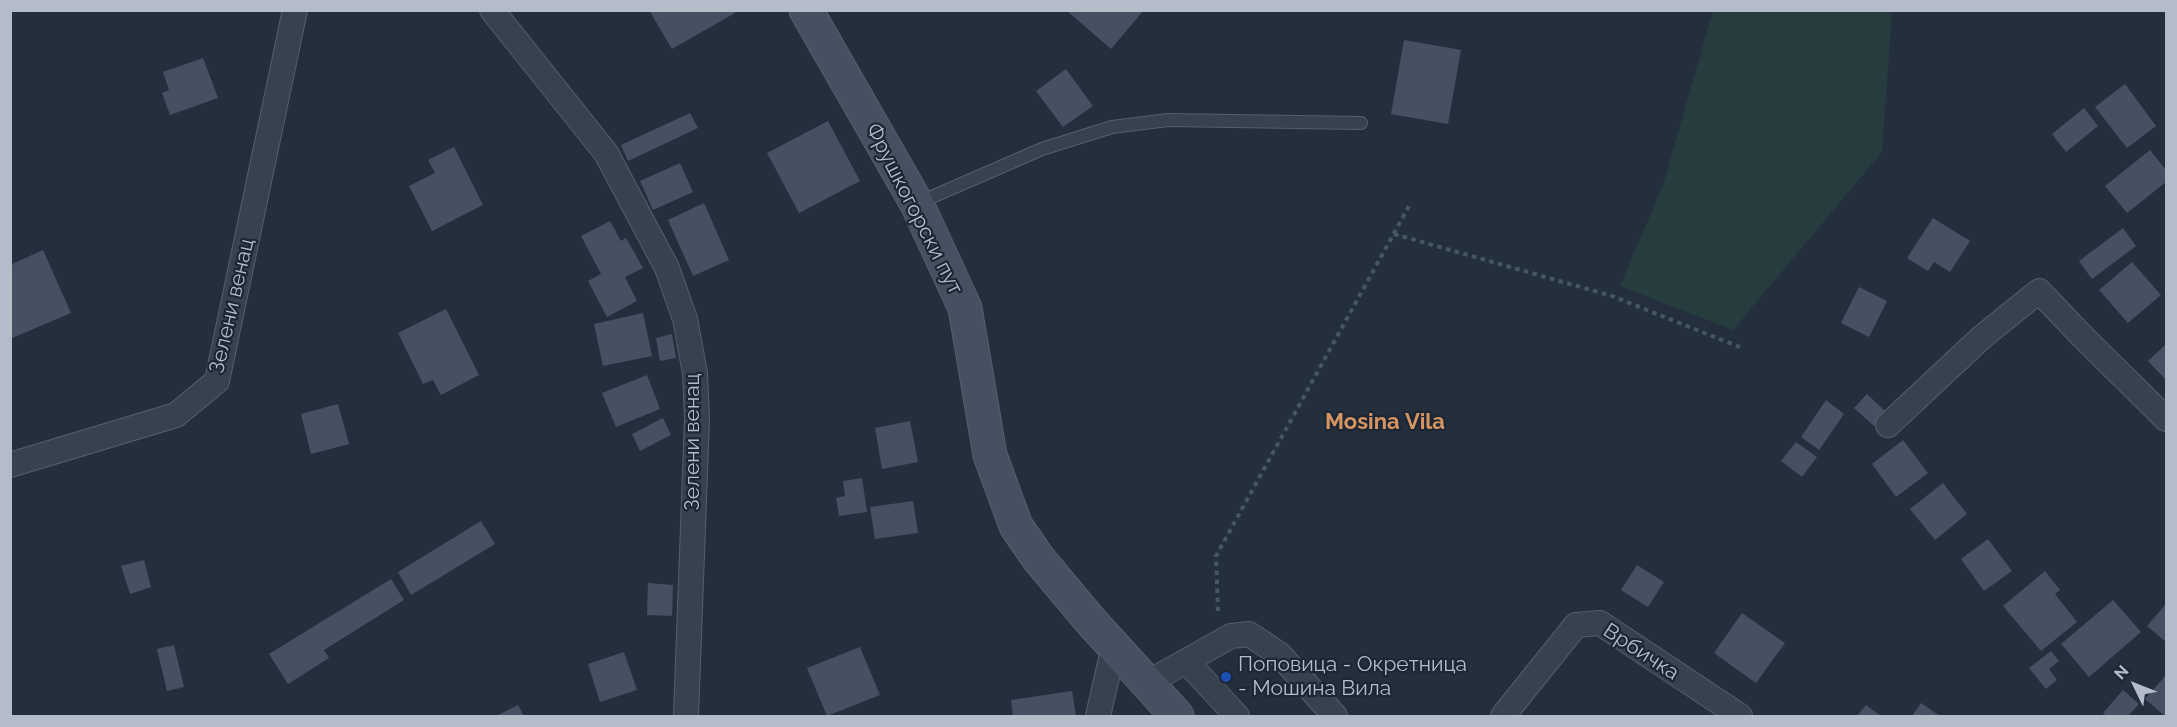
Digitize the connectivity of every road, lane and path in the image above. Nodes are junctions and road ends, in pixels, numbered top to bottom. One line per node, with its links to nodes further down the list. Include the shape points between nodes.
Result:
1 (295, 10): 11 (street, Зелени венац, via 217,381 176,415)
2 (492, 10): 16 (street, Зелени венац, via 606,153 667,268 685,319 698,418)
3 (806, 10): 5 (street, Фрушкогорски пут)
4 (1361, 123): 5 (lane, via 1168,120 1112,127 1042,148)
5 (917, 204): 13 (street, Фрушкогорски пут, via 965,308 990,455 1017,526 1038,558)
6 (1409, 206): 7 (path)
7 (1394, 234): 8 (path, via 1612,296); 12 (path, via 1216,555)
8 (1742, 348)
9 (2166, 419): 10 (street, via 2039,291 1982,337)
10 (1888, 425)
11 (10, 465)
12 (1219, 644): 14 (street); 20 (street, via 1231,636 1250,634 1278,654)
13 (1114, 646): 15 (street, Фрушкогорски пут); 17 (street)
14 (1186, 661): 15 (street); 19 (street)
15 (1147, 683): 18 (street, Фрушкогорски пут)
16 (686, 717)
17 (1098, 717)
18 (1177, 717)
19 (1236, 717)
20 (1335, 717)
21 (1503, 717): 22 (street, Врбичка, via 1576,626 1600,623)
22 (1740, 717)

